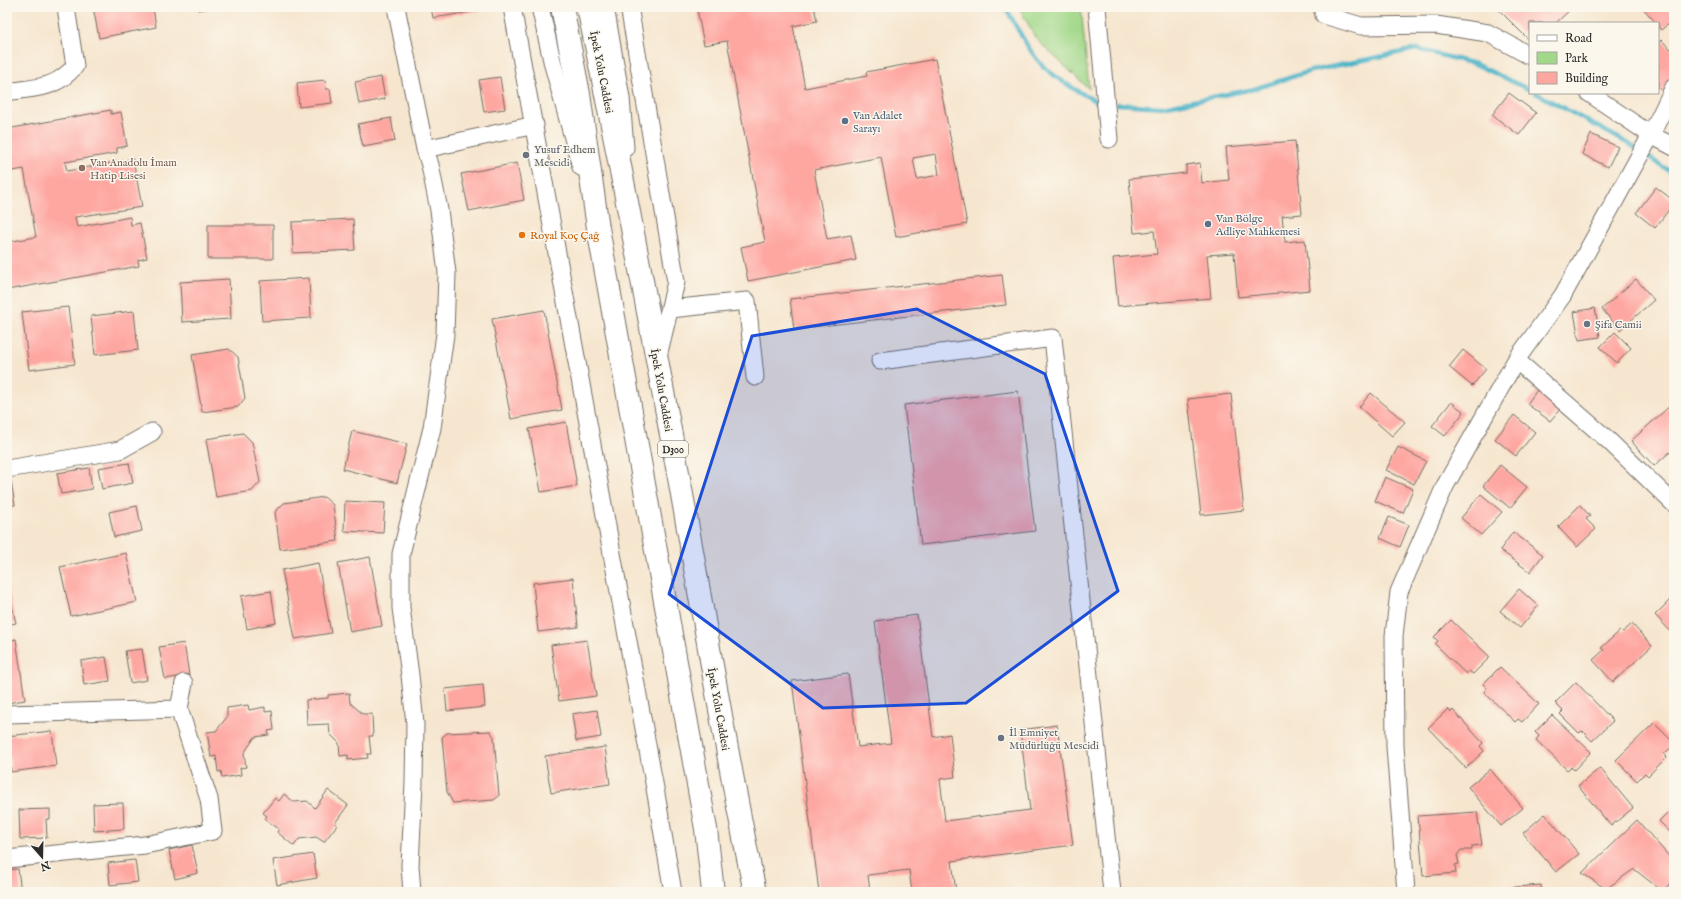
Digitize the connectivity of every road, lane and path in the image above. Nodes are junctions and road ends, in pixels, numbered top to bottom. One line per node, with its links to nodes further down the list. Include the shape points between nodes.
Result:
1 (66, 7): 13 (street, via 74,66 68,74 52,85)
2 (396, 7): 19 (street)
3 (512, 7): 15 (street)
4 (540, 7): 21 (street)
5 (562, 7): 21 (highway, via 579,94)
6 (588, 7): 20 (highway, İpek Yolu Caddesi / D300)
7 (605, 7): 20 (street, via 622,98)
8 (632, 7): 22 (street, via 630,12 676,282)
9 (1097, 7): 17 (street)
10 (1322, 7): 11 (street, via 1324,16 1361,26 1436,25 1488,33)
11 (1529, 55)
12 (1674, 86): 16 (street)
13 (7, 92)
14 (1590, 94): 16 (street)
15 (535, 126): 19 (street); 35 (street)
16 (1651, 135): 18 (street); 24 (street, via 1563,295)
17 (1109, 139)
18 (1674, 147)
19 (425, 149): 34 (street, via 439,210 447,273 445,334 432,428 401,554 401,608 414,724 410,866)
20 (630, 216): 23 (highway, İpek Yolu Caddesi / D300)
21 (598, 228): 36 (highway, via 706,829)
22 (670, 309): 23 (street); 26 (street, via 747,301)
23 (657, 360): 37 (highway, İpek Yolu Caddesi / D300)
24 (1516, 360): 29 (street, via 1608,440); 39 (street, via 1446,486 1399,592 1394,636 1395,746)
25 (880, 361): 38 (street, via 1053,338)
26 (755, 377)
27 (152, 432): 28 (street, via 120,450)
28 (7, 469)
29 (1674, 504)
30 (184, 683): 31 (street)
31 (179, 709): 32 (street); 33 (street, via 209,799 213,831 145,845)
32 (7, 714)
33 (7, 859)
34 (412, 892)
35 (672, 892)
36 (713, 892)
37 (755, 892)
38 (1112, 892)
39 (1406, 892)

